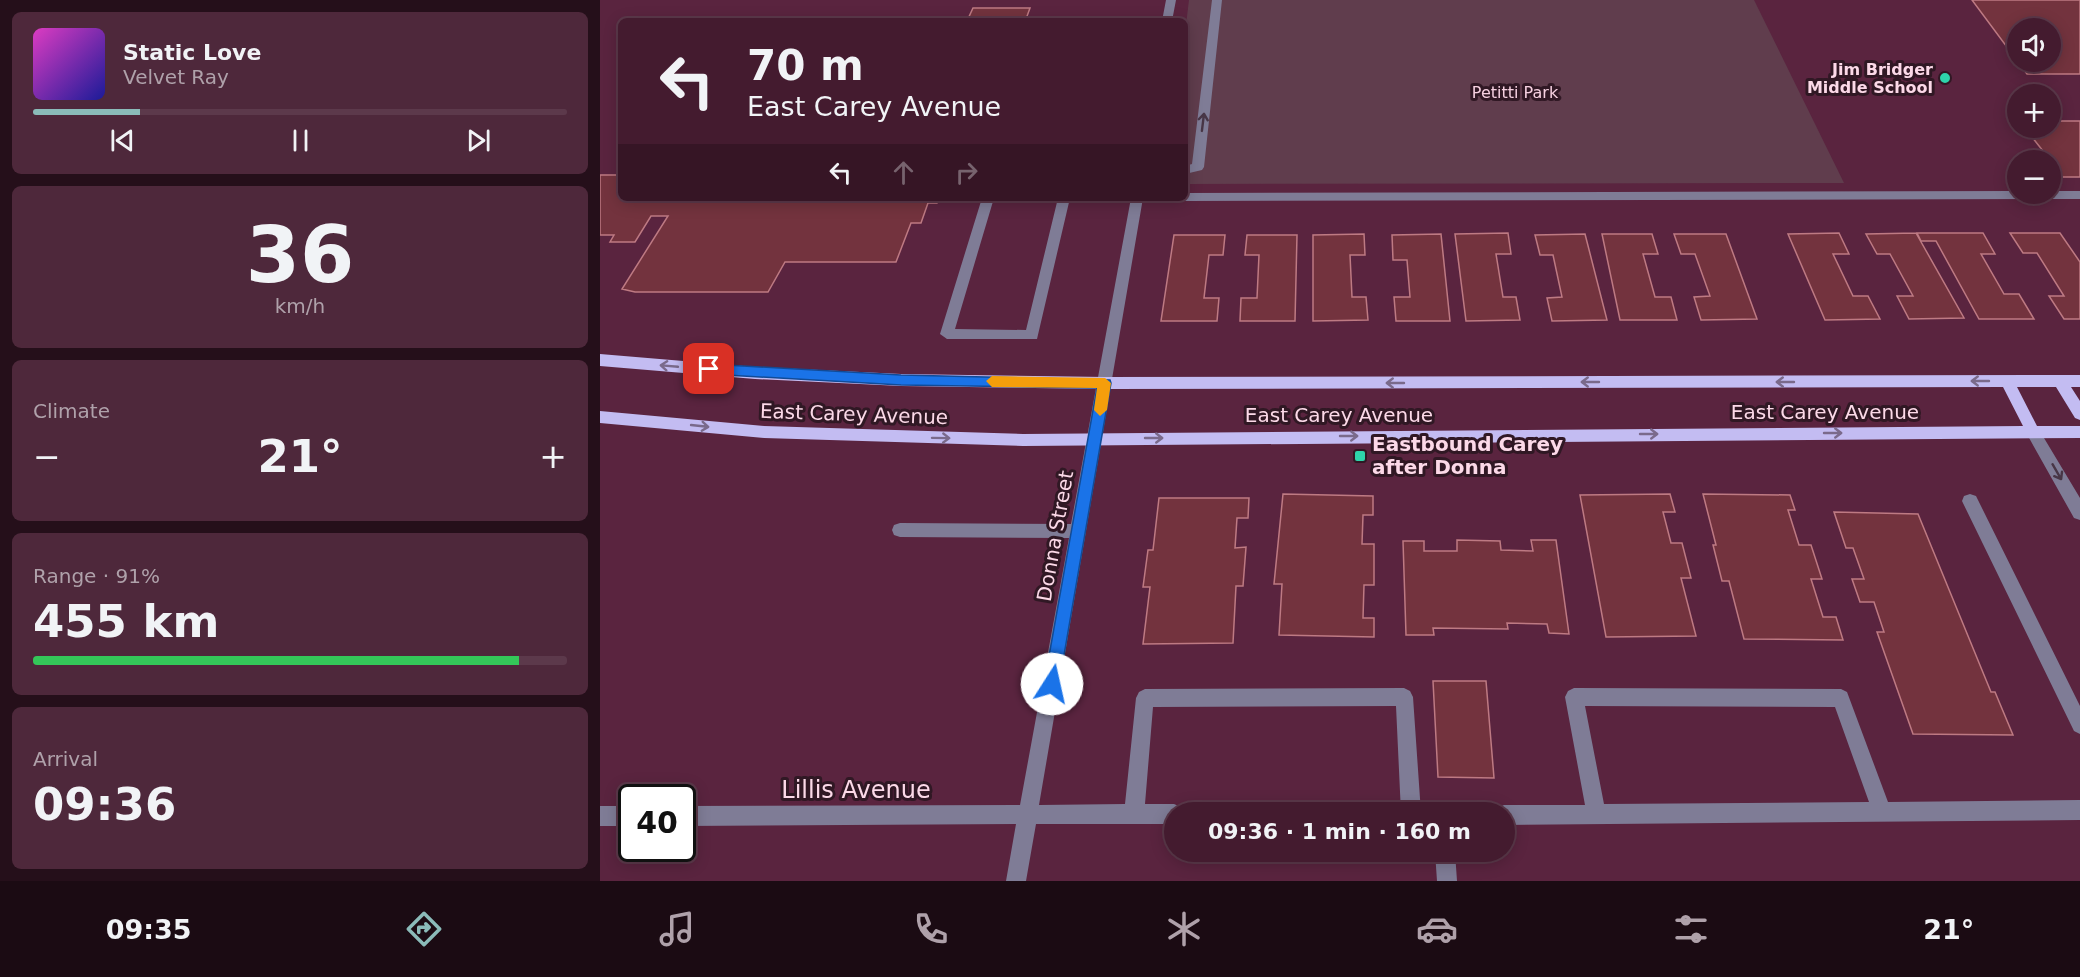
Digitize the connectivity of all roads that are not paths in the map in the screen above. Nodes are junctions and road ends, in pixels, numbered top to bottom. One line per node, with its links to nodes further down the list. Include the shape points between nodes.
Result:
1 (1171, 0): 3 (street)
2 (1217, 0): 4 (street, one-way to 2, via 1198,167)
3 (1168, 18)
4 (1188, 169)
5 (2080, 195): 6 (street)
6 (1188, 197)
7 (987, 201): 8 (street, via 947,334 1032,335)
8 (1063, 201)
9 (1136, 201): 14 (street, Donna Street)
10 (600, 360): 14 (main road, East Carey Avenue, one-way to 10, via 901,380)
11 (2007, 381): 12 (main road, East Carey Avenue); 14 (main road, East Carey Avenue, one-way to 14); 17 (main road)
12 (2060, 381): 13 (main road, East Carey Avenue); 15 (main road)
13 (2080, 381)
14 (1105, 383): 19 (street, Donna Street)
15 (2080, 414)
16 (600, 417): 19 (main road, East Carey Avenue, one-way to 19, via 764,432 1011,440)
17 (2033, 432): 18 (main road, East Carey Avenue); 19 (main road, East Carey Avenue, one-way to 17); 21 (street, one-way to 21)
18 (2080, 432)
19 (1095, 438): 23 (street, Donna Street)
20 (1970, 501): 24 (street)
21 (2080, 513)
22 (900, 530): 23 (street)
23 (1079, 531): 31 (street, Donna Street)
24 (2080, 725)
25 (1410, 802): 29 (street, via 1404,697 1145,698)
26 (2080, 810): 27 (street)
27 (1882, 812): 28 (street); 28 (street, via 1841,698 1574,697)
28 (1596, 813): 32 (street)
29 (1134, 814): 30 (street, Lillis Avenue); 31 (street, Lillis Avenue)
30 (1164, 814)
31 (1029, 815): 35 (street, Lillis Avenue); 37 (street, Donna Street)
32 (1515, 815)
33 (600, 816): 34 (street)
34 (618, 816)
35 (696, 816)
36 (1446, 862): 38 (street)
37 (1016, 881)
38 (1447, 881)

